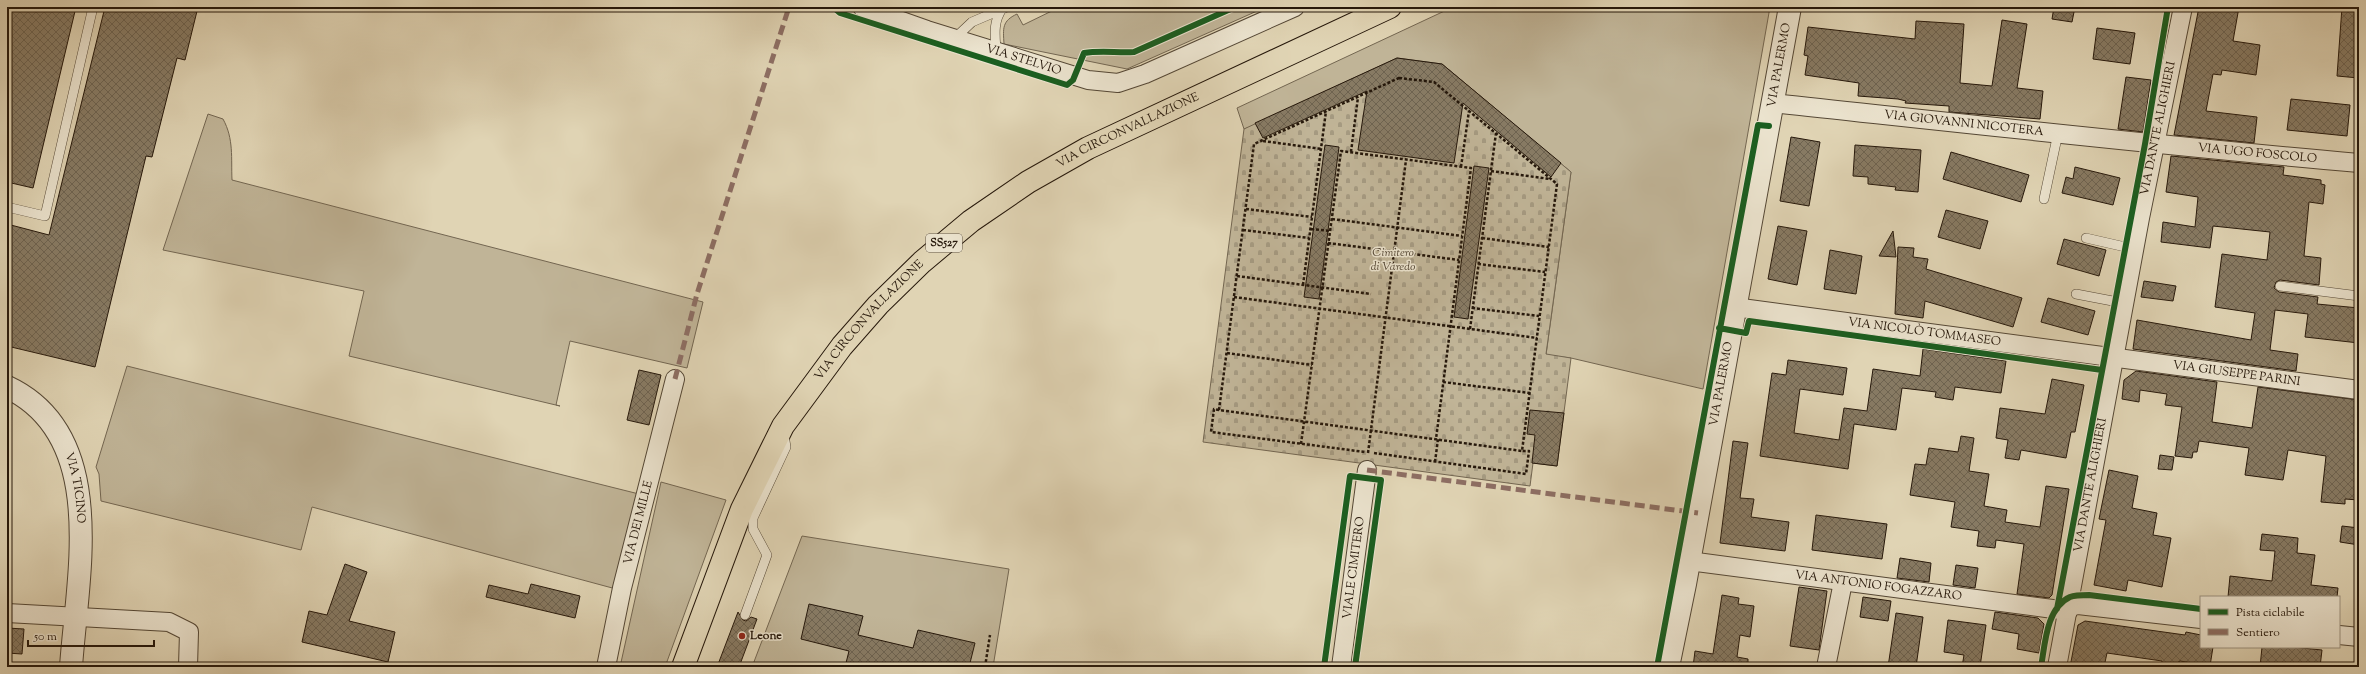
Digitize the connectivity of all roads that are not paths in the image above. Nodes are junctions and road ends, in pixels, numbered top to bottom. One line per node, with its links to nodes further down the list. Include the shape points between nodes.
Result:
1 (93, 7): 15 (lane, via 45,216)
2 (862, 7): 8 (street, VIA STELVIO)
3 (1295, 7): 9 (street, VIA STELVIO, via 1145,74 1118,83 1088,80)
4 (1390, 7): 27 (main road, VIA CIRCONVALLAZIONE / SS527, via 1088,148 1028,182 977,217 922,262 878,305 842,346)
5 (1790, 7): 10 (street, VIA PALERMO)
6 (2183, 7): 12 (street, VIA DANTE ALIGHIERI)
7 (1004, 8): 8 (lane, via 972,22); 9 (lane, via 997,16)
8 (955, 38): 9 (street, VIA STELVIO)
9 (996, 50)
10 (1772, 104): 11 (street, VIA GIOVANNI NICOTERA); 22 (street, VIA PALERMO)
11 (2058, 133): 12 (street, VIA GIOVANNI NICOTERA); 14 (lane)
12 (2155, 145): 13 (street, VIA UGO FOSCOLO); 17 (street, VIA DANTE ALIGHIERI)
13 (2359, 164)
14 (2044, 199)
15 (7, 207)
16 (2086, 238): 17 (lane)
17 (2134, 249): 21 (street, VIA DANTE ALIGHIERI)
18 (2280, 286): 20 (lane)
19 (2076, 294): 21 (lane)
20 (2359, 296)
21 (2124, 303): 23 (street, VIA DANTE ALIGHIERI)
22 (1734, 307): 23 (street, VIA NICOLÒ TOMMASEO); 29 (street, VIA PALERMO)
23 (2114, 358): 26 (street, VIA GIUSEPPE PARINI); 31 (street, VIA DANTE ALIGHIERI)
24 (675, 380): 40 (street, VIA DEI MILLE, via 622,588)
25 (7, 387): 34 (street, VIA TICINO, via 24,395 51,421 72,459 81,506)
26 (2359, 390)
27 (783, 426): 33 (lane, via 786,448 753,518 753,529 767,555); 41 (main road, VIA CIRCONVALLAZIONE / SS527, via 742,509)
28 (1367, 461): 42 (street, VIALE CIMITERO)
29 (1689, 561): 30 (street, VIA ANTONIO FOGAZZARO); 43 (street, VIA PALERMO)
30 (1843, 582): 31 (street, VIA ANTONIO FOGAZZARO); 44 (street)
31 (2068, 611): 35 (street, via 2072,606 2078,605); 45 (street, VIA DANTE ALIGHIERI)
32 (7, 613): 34 (street)
33 (745, 615)
34 (76, 616): 38 (street, VIA TICINO); 39 (street, via 170,622 178,625 189,632)
35 (2200, 619)
36 (2340, 635): 37 (street)
37 (2359, 637)
38 (71, 667)
39 (188, 667)
40 (606, 667)
41 (683, 667)
42 (1341, 667)
43 (1668, 667)
44 (1826, 667)
45 (2056, 667)

